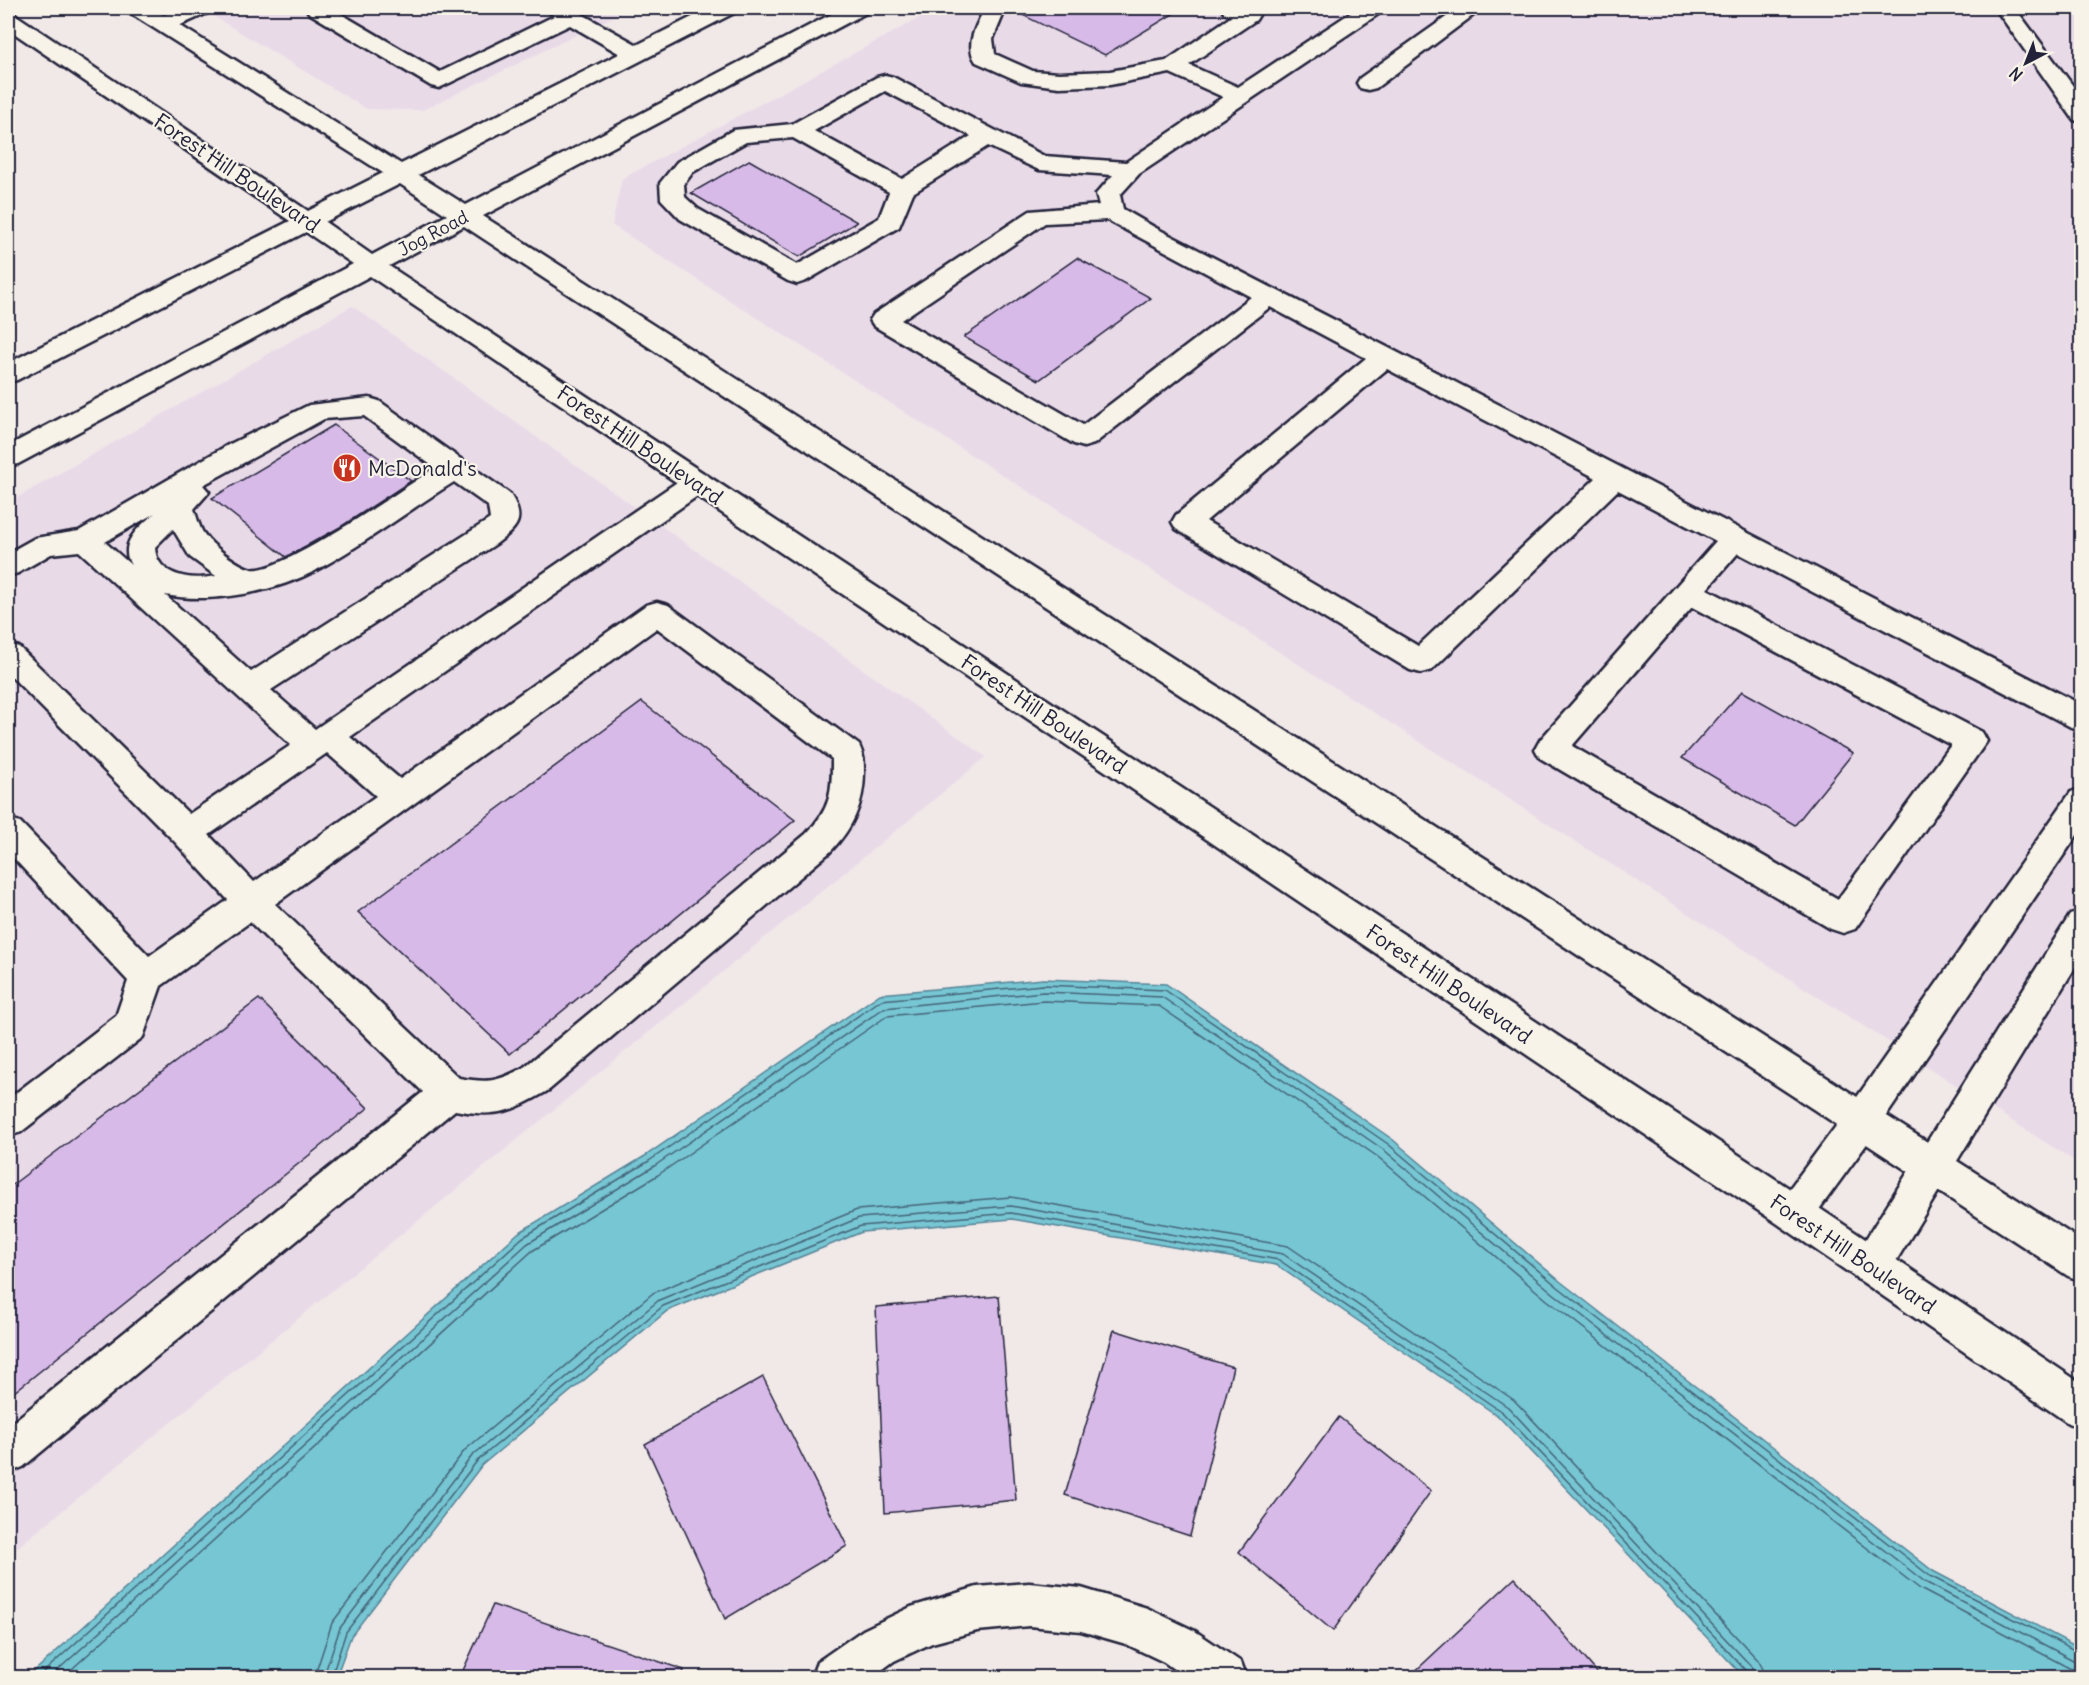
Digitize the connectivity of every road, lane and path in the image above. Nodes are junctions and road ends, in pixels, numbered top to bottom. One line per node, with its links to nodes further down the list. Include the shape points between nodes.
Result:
1 (138, 8): 14 (main road)
2 (200, 8): 14 (main road)
3 (317, 8): 11 (main road, via 439,81)
4 (726, 8): 15 (main road)
5 (858, 8): 12 (main road, Jog Road)
6 (995, 8): 16 (main road, via 982,39 984,57 1029,77 1110,78)
7 (1232, 8): 16 (main road, via 1248,15)
8 (1472, 8): 17 (main road)
9 (2005, 8): 19 (main road)
10 (1362, 9): 18 (main road)
11 (563, 12): 15 (main road)
12 (837, 15): 26 (main road, Jog Road)
13 (8, 20): 27 (main road, Forest Hill Boulevard)
14 (164, 23): 23 (main road)
15 (635, 53): 23 (main road)
16 (1173, 66): 18 (main road)
17 (1368, 83)
18 (1239, 96): 22 (main road)
19 (2082, 116)
20 (796, 131): 21 (main road, via 885,82); 24 (main road); 24 (main road, via 741,135 685,167 672,183 673,199 689,214 797,276 890,222)
21 (988, 136): 22 (main road, via 1039,163); 24 (main road)
22 (1131, 169): 25 (main road, via 1108,194)
23 (399, 173): 26 (main road); 27 (main road)
24 (902, 189)
25 (1112, 212): 29 (main road); 29 (main road, via 1039,216 883,320 1084,438)
26 (464, 216): 28 (main road, Jog Road); 56 (main road)
27 (307, 220): 28 (main road, Forest Hill Boulevard); 31 (main road)
28 (370, 267): 33 (main road, Jog Road); 36 (main road, Forest Hill Boulevard)
29 (1269, 296): 30 (main road)
30 (1384, 357): 35 (main road); 35 (main road, via 1186,522 1421,662)
31 (8, 374)
32 (238, 452): 34 (main road, via 319,411 369,407); 37 (main road); 39 (main road)
33 (8, 457)
34 (455, 468): 41 (main road, via 308,562); 44 (main road, via 500,501 504,523)
35 (1615, 476): 38 (main road)
36 (696, 483): 46 (main road); 58 (main road, Forest Hill Boulevard)
37 (179, 506): 41 (main road, via 189,535 202,549 221,566); 41 (main road, via 141,546 141,557 151,573 167,585 183,587 210,588)
38 (1734, 539): 42 (main road); 45 (main road)
39 (85, 540): 40 (main road, via 45,545); 44 (main road)
40 (8, 566)
41 (250, 581)
42 (1688, 592): 42 (main road, via 1551,749 1843,919 1971,741)
43 (8, 655): 50 (main road)
44 (249, 689): 46 (main road)
45 (2082, 720)
46 (321, 741): 47 (main road); 50 (main road)
47 (398, 797): 51 (main road); 54 (main road, via 657,613 848,754 848,799 835,827 818,843 536,1080 506,1096 479,1098)
48 (2082, 801): 56 (main road)
49 (8, 831): 53 (main road)
50 (187, 833): 51 (main road)
51 (250, 902): 53 (main road); 54 (main road)
52 (2082, 926): 57 (main road)
53 (147, 977): 55 (main road, via 130,1026)
54 (449, 1093): 62 (main road)
55 (8, 1120)
56 (1861, 1122): 57 (main road); 58 (main road)
57 (1933, 1169): 59 (main road); 60 (main road)
58 (1794, 1213): 60 (main road, Forest Hill Boulevard)
59 (2082, 1263)
60 (1871, 1266): 61 (main road, Forest Hill Boulevard)
61 (2082, 1409)
62 (8, 1452)
63 (833, 1677): 64 (main road, via 897,1634 946,1614 999,1603 1052,1604 1106,1614 1159,1634)
64 (1225, 1677)

